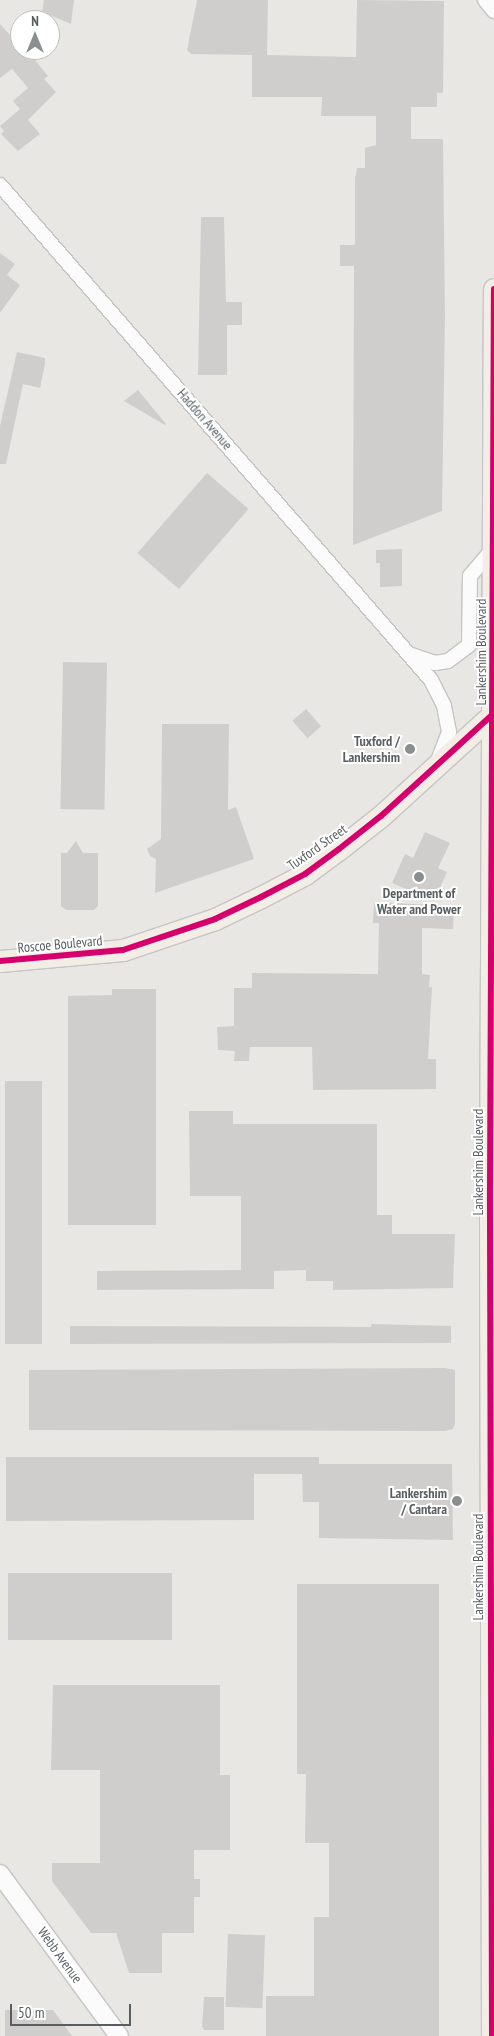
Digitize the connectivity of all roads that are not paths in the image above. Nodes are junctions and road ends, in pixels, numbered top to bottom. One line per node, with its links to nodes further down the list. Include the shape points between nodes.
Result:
1 (485, 0): 2 (street)
2 (494, 11)
3 (0, 186): 6 (street, Haddon Avenue)
4 (494, 289): 5 (main road, Lankershim Boulevard)
5 (493, 549): 6 (street, Haddon Avenue, via 470,576 469,645 453,658 435,663); 7 (main road, Lankershim Boulevard)
6 (410, 654): 8 (street, Haddon Avenue, via 431,680 446,715 448,732)
7 (494, 714): 8 (main road, Tuxford Street); 11 (main road, Lankershim Boulevard)
8 (435, 768): 9 (main road, Tuxford Street, via 381,816 304,874 215,919)
9 (123, 950): 10 (main road, Roscoe Boulevard)
10 (0, 961)
11 (493, 1568): 14 (main road, Lankershim Boulevard)
12 (0, 1874): 13 (street, Webb Avenue)
13 (119, 2036)
14 (492, 2036)

